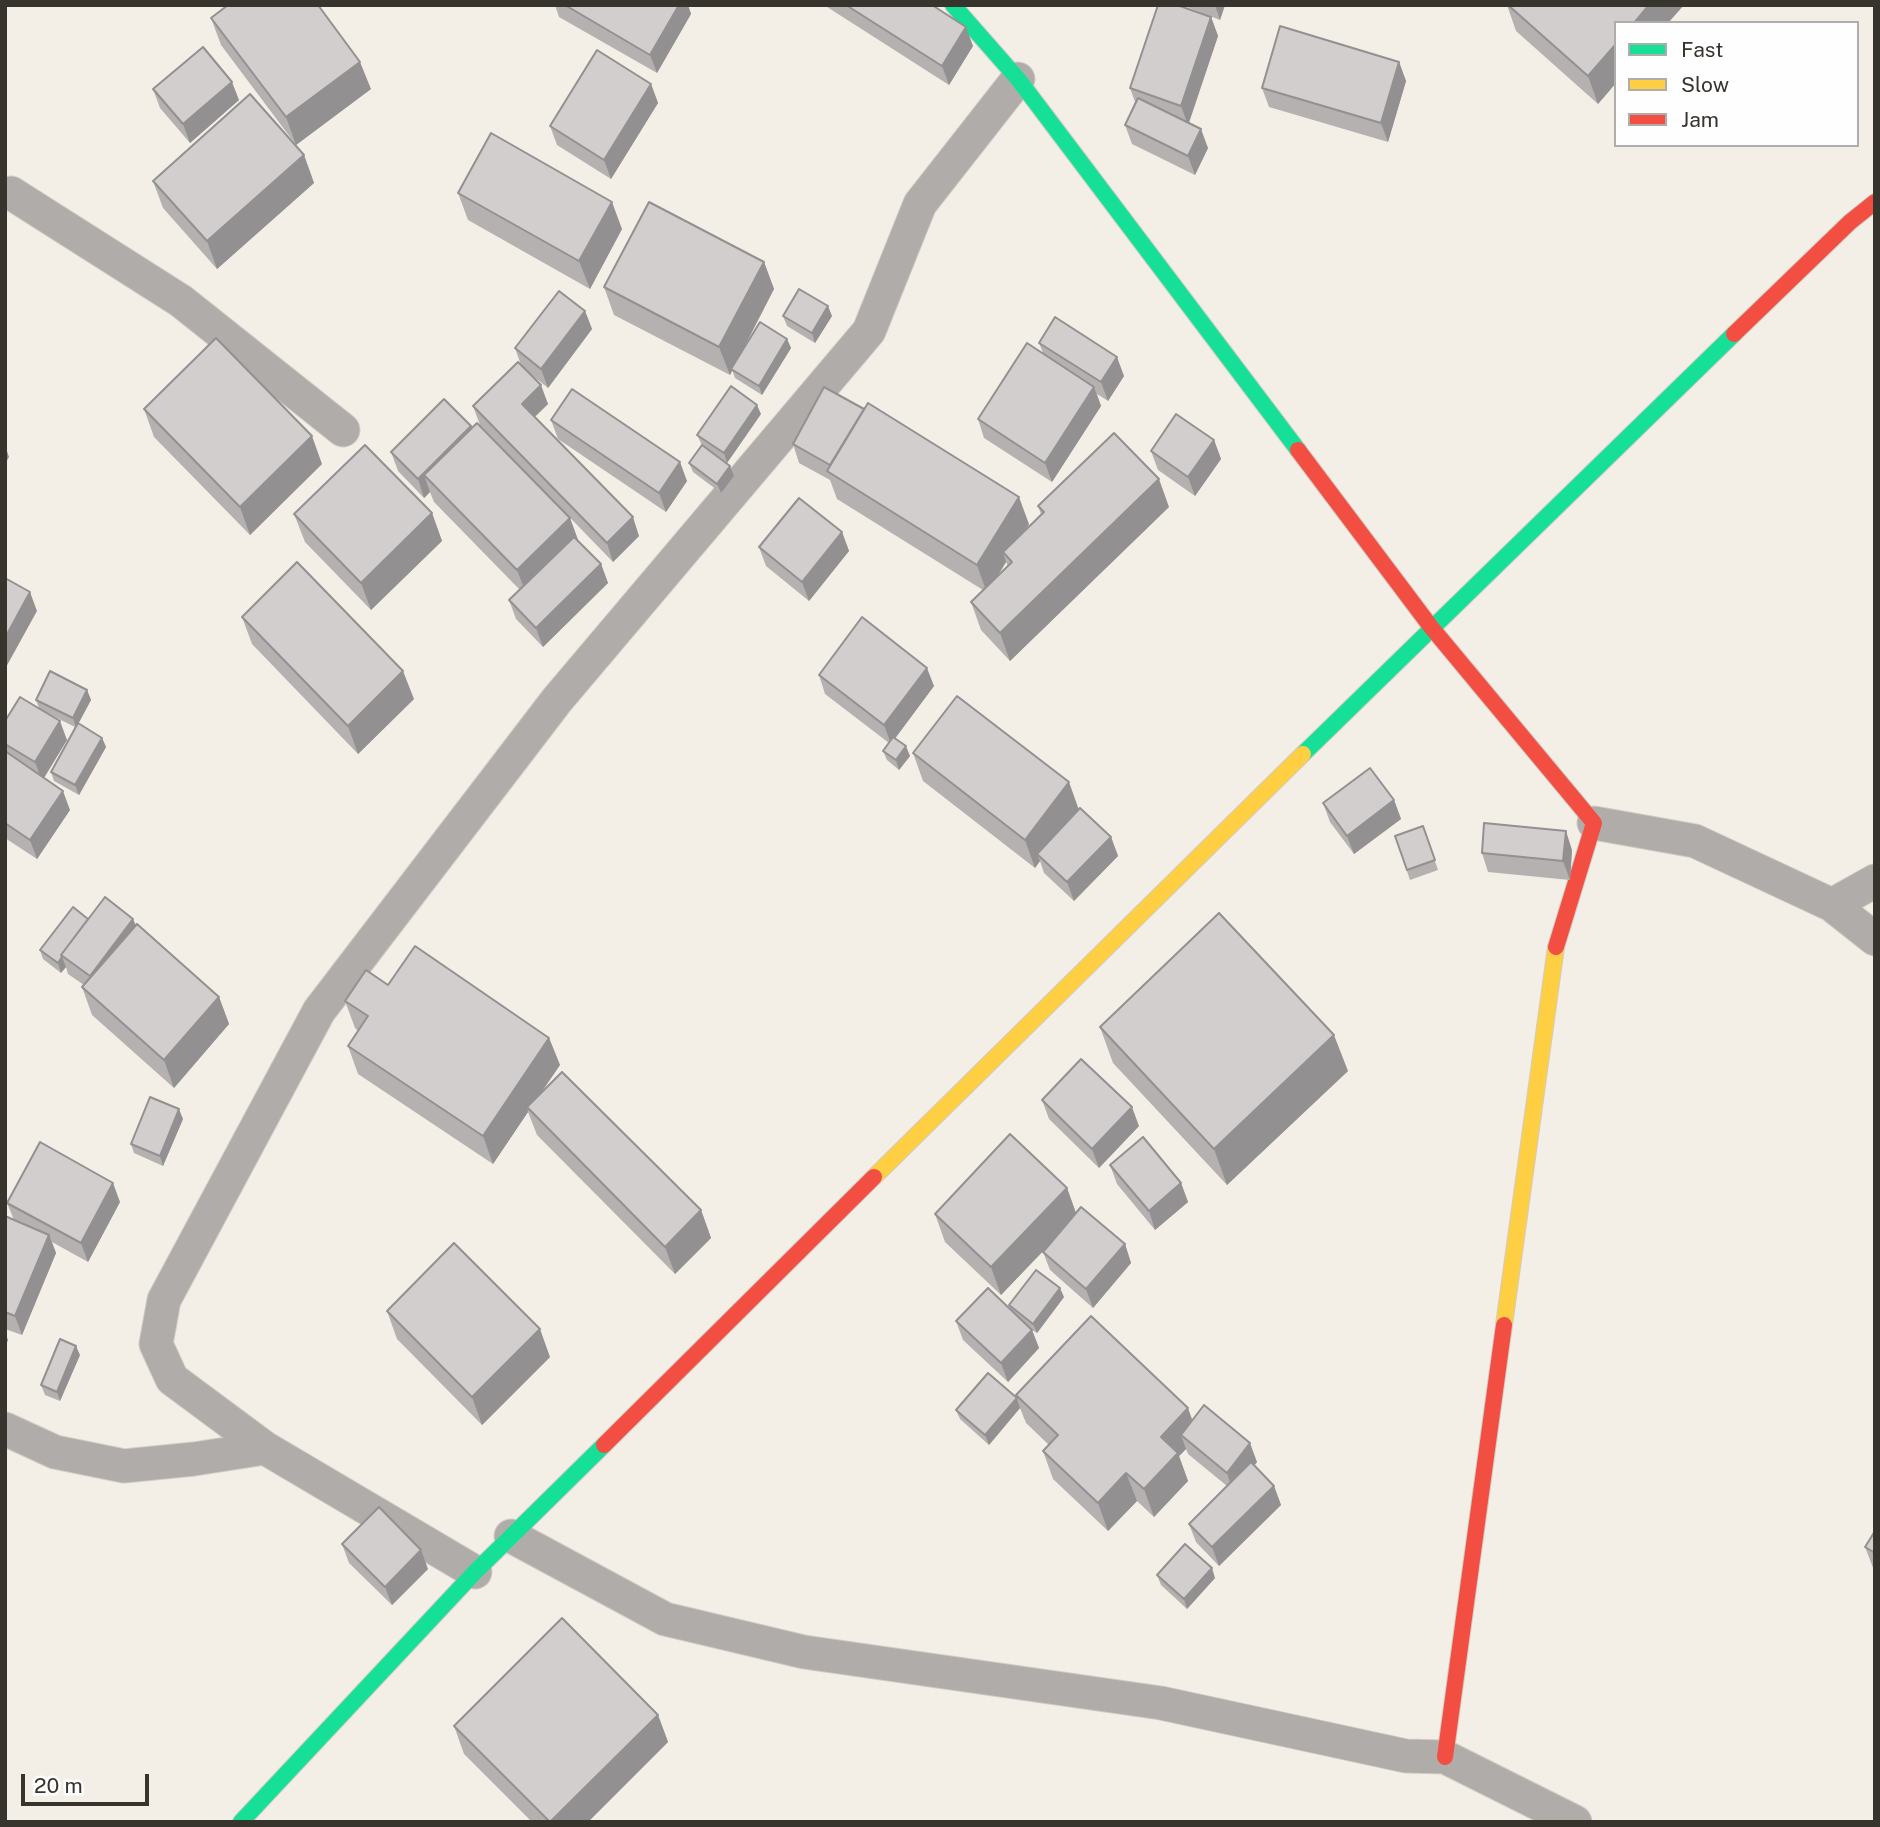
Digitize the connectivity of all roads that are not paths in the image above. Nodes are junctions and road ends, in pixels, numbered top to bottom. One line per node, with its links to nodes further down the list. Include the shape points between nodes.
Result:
1 (953, 5): 2 (street)
2 (1018, 79): 6 (street); 12 (street, via 920,204 869,331 558,700 319,1011 164,1300 156,1344 172,1379)
3 (7, 195): 5 (street, via 181,301)
4 (1875, 202): 6 (street)
5 (343, 430)
6 (1430, 627): 7 (street); 13 (street)
7 (1594, 823): 9 (street, via 1695,841); 15 (street, via 1555,949)
8 (1875, 881): 9 (street)
9 (1832, 905): 10 (street)
10 (1875, 939)
11 (5, 1429): 12 (street, via 55,1452 124,1466)
12 (265, 1448): 14 (street)
13 (511, 1536): 14 (street); 15 (street, via 665,1619 804,1652 1161,1703 1406,1756)
14 (475, 1572): 16 (street)
15 (1445, 1757): 17 (street)
16 (241, 1822)
17 (1576, 1822)

